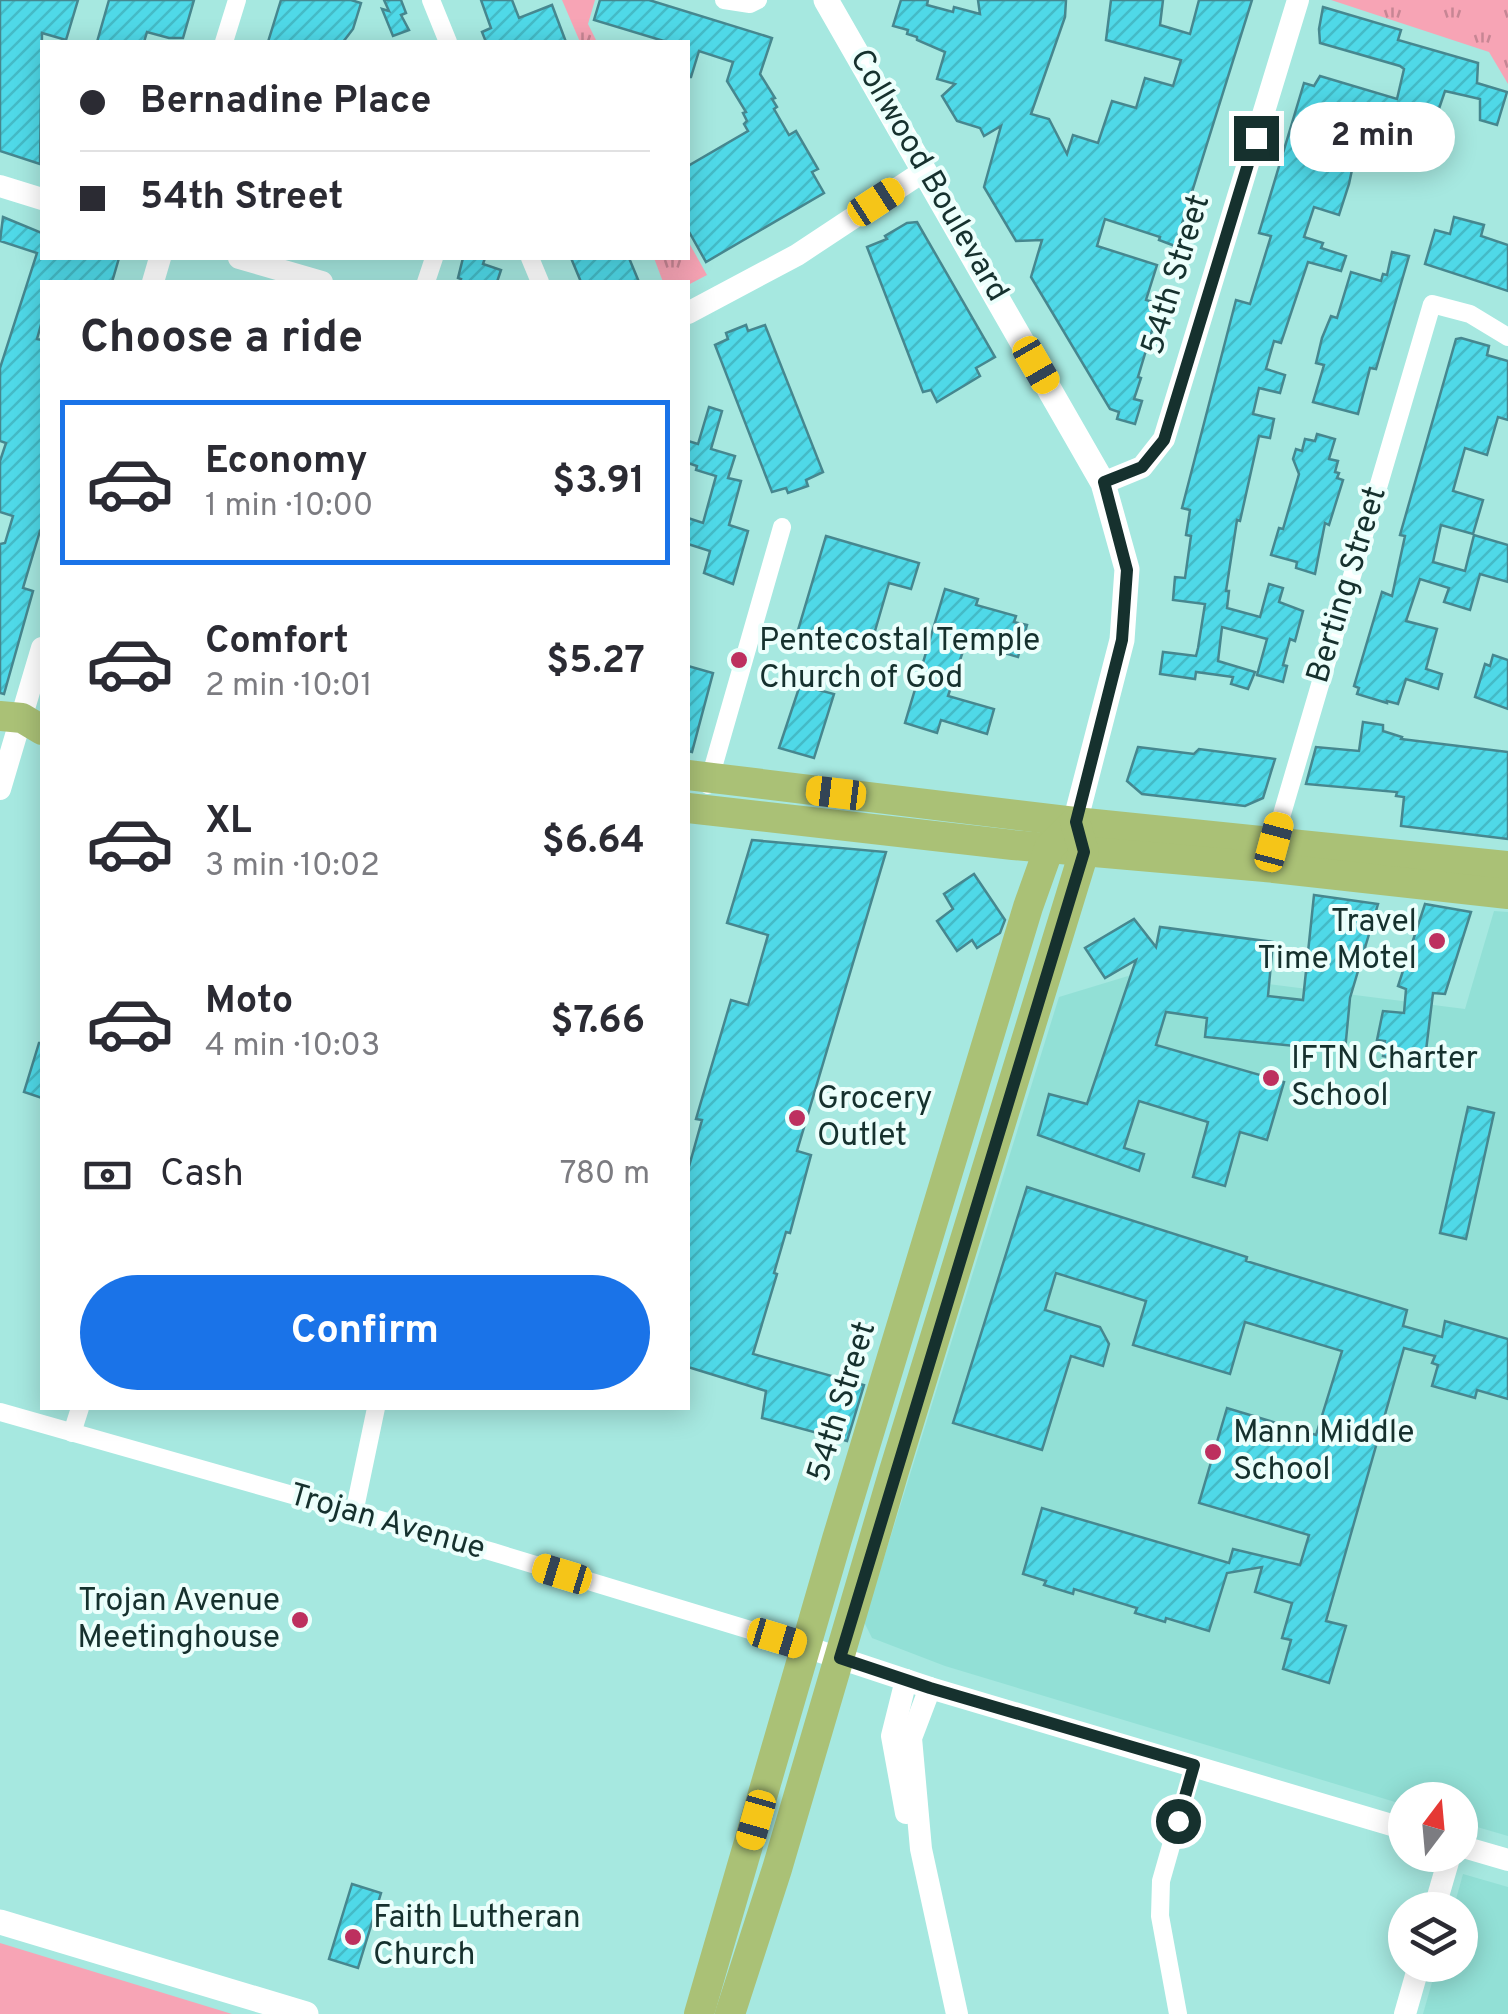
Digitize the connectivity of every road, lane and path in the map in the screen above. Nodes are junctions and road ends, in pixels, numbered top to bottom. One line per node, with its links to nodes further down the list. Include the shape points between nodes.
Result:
1 (237, 0): 7 (street)
2 (431, 0): 8 (street)
3 (724, 0): 4 (street)
4 (758, 0)
5 (826, 0): 9 (main road, Collwood Boulevard)
6 (1298, 0): 16 (street, 54th Street, via 1164,440 1142,467)
7 (225, 40)
8 (447, 40)
9 (924, 170): 14 (street, via 797,255); 16 (main road, Collwood Boulevard)
10 (0, 186): 11 (street)
11 (40, 198)
12 (246, 260): 13 (street)
13 (315, 280)
14 (690, 312)
15 (1508, 337): 25 (street, Berting Street, via 1470,314 1432,304)
16 (1104, 482): 23 (main road, Collwood Boulevard, via 1127,570 1122,640)
17 (782, 527): 20 (street)
18 (40, 657): 19 (street)
19 (27, 718): 21 (street)
20 (699, 777): 22 (street); 23 (main road)
21 (0, 790)
22 (694, 809): 24 (main road)
23 (1080, 837): 24 (main road, 54th Street); 25 (main road); 34 (main road)
24 (1050, 848): 33 (main road, 54th Street)
25 (1270, 855): 26 (main road); 27 (main road)
26 (1508, 866)
27 (1508, 894)
28 (79, 1410): 31 (street)
29 (376, 1410): 32 (street)
30 (0, 1412): 31 (street, Trojan Avenue)
31 (72, 1433): 32 (street, Trojan Avenue)
32 (354, 1513): 33 (street, Trojan Avenue)
33 (806, 1648): 34 (street, Trojan Avenue); 45 (main road, 54th Street)
34 (840, 1658): 35 (street, Trojan Avenue); 46 (main road)
35 (906, 1680): 36 (street, Trojan Avenue); 39 (street, via 892,1736 905,1810)
36 (930, 1688): 37 (street, Trojan Avenue); 39 (street, via 911,1738)
37 (1194, 1765): 38 (street, Trojan Avenue); 48 (street, via 1161,1880 1160,1916)
38 (1388, 1825)
39 (921, 1849): 47 (street)
40 (1478, 1851): 41 (street)
41 (1508, 1860)
42 (0, 1922): 44 (main road)
43 (1414, 1982): 49 (street)
44 (306, 2014)
45 (699, 2014)
46 (730, 2014)
47 (957, 2014)
48 (1178, 2014)
49 (1405, 2014)

